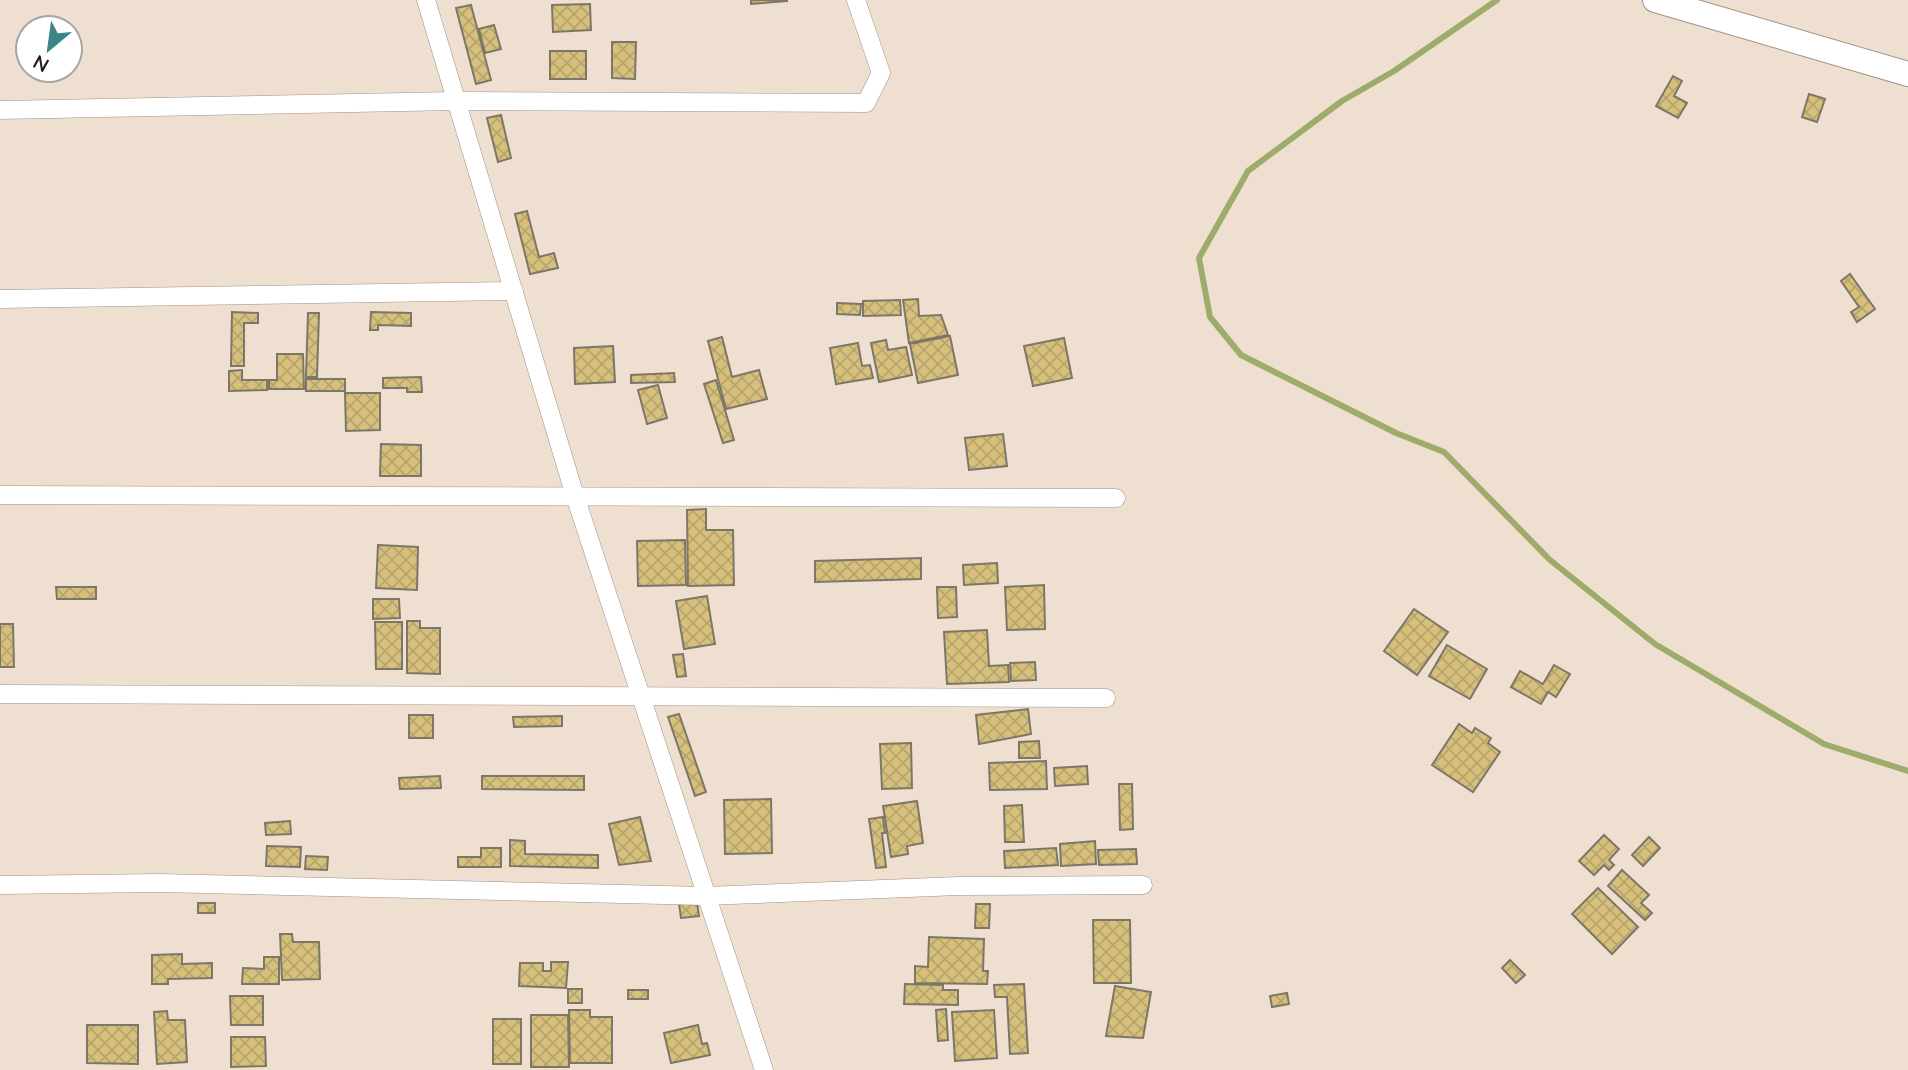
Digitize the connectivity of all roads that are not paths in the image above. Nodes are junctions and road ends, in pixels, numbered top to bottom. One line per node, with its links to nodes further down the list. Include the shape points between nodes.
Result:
1 (426, 0): 5 (street)
2 (856, 0): 5 (street, via 881,73 866,103)
3 (1655, 0): 4 (main road)
4 (1908, 74)
5 (454, 101): 6 (street); 7 (street)
6 (0, 110)
7 (514, 291): 8 (street); 10 (street)
8 (0, 299)
9 (0, 495): 10 (street)
10 (575, 495): 11 (street); 13 (street)
11 (1116, 498)
12 (0, 694): 13 (street)
13 (642, 696): 14 (street); 17 (street)
14 (1106, 698)
15 (0, 885): 17 (street, via 159,883)
16 (1143, 885): 17 (street)
17 (705, 895): 18 (street)
18 (764, 1070)

